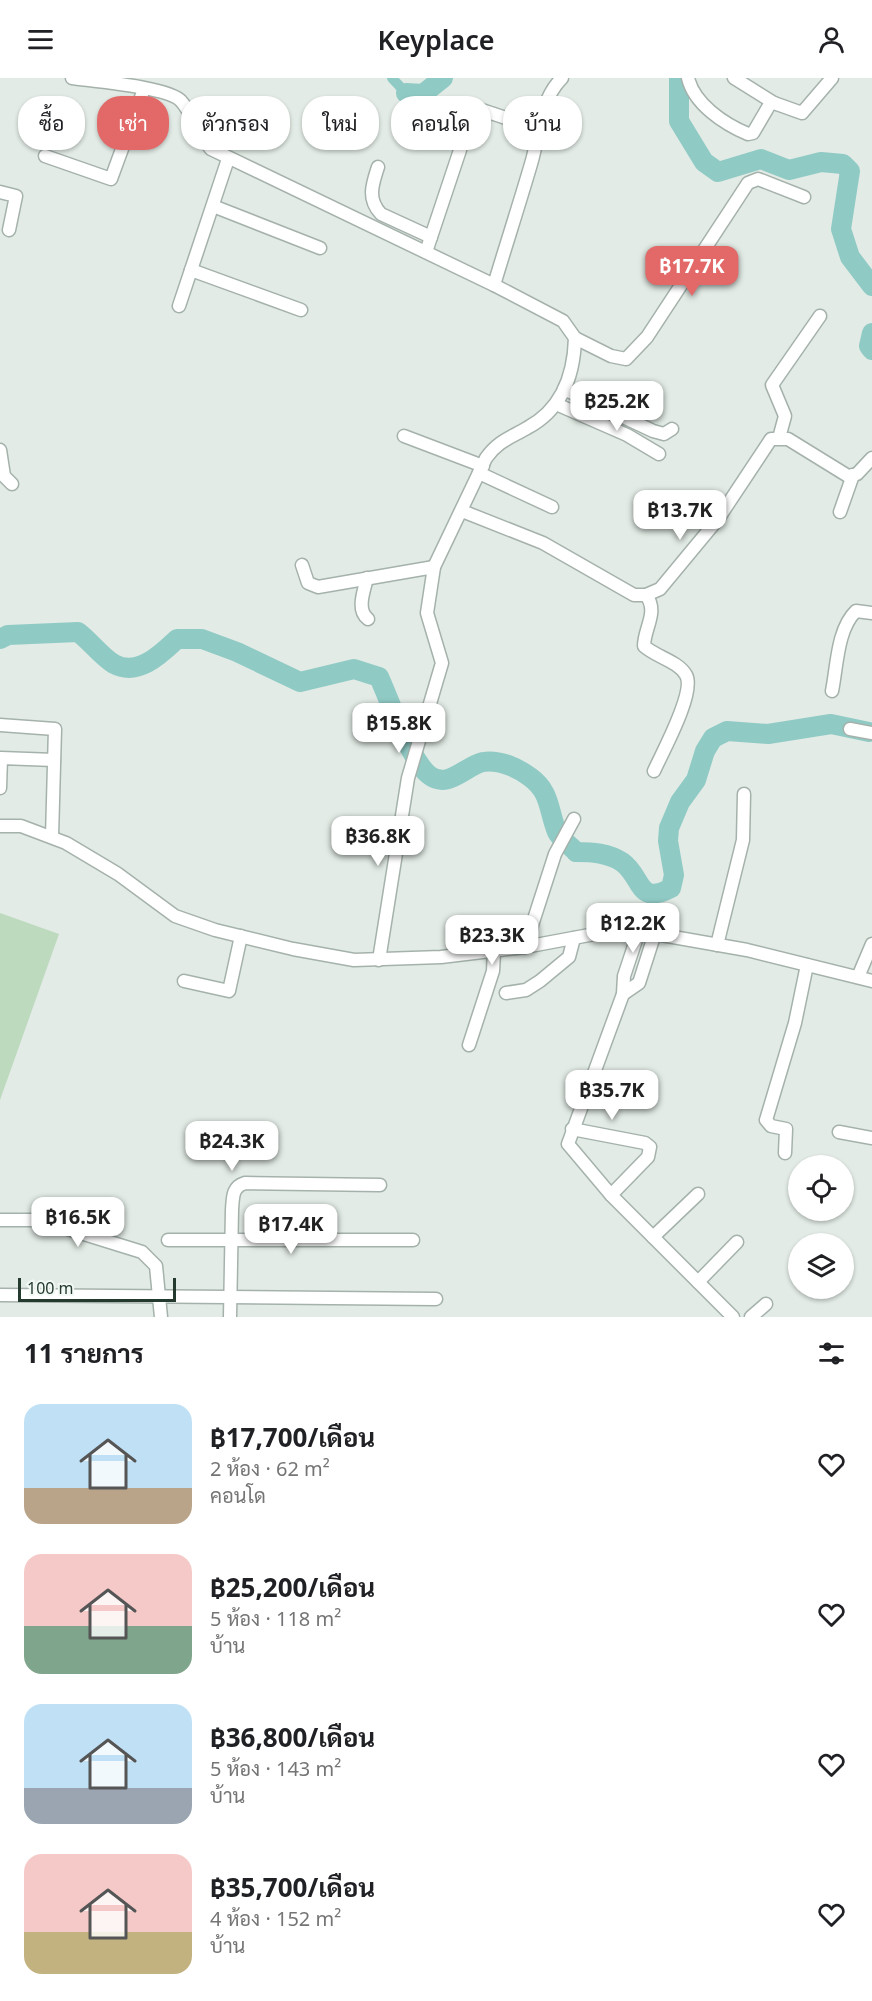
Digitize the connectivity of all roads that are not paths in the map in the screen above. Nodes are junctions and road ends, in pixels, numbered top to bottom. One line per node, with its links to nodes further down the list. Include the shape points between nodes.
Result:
1 (72, 78): 6 (street)
2 (562, 78): 7 (street)
3 (734, 78): 8 (street)
4 (832, 78): 8 (street, via 802,113)
5 (691, 80): 8 (street, via 701,104 748,134 753,134 767,107)
6 (144, 89): 11 (street, via 111,179); 12 (street, via 171,94 180,100 200,136 211,149)
7 (549, 96)
8 (774, 103)
9 (460, 150): 18 (street)
10 (534, 150): 22 (street)
11 (45, 156)
12 (228, 159): 16 (street); 20 (street)
13 (378, 167): 18 (street, via 371,190 375,208)
14 (0, 192): 17 (street, via 16,196)
15 (804, 197): 26 (street, via 758,179 748,183 647,337 626,359)
16 (213, 206): 19 (street); 21 (street)
17 (9, 230)
18 (431, 237): 20 (street)
19 (320, 248)
20 (426, 252): 22 (street)
21 (191, 270): 23 (street); 24 (street)
22 (494, 285): 26 (street, via 563,321)
23 (179, 306)
24 (301, 310)
25 (820, 316): 31 (street, via 772,385 785,416)
26 (575, 338): 27 (street)
27 (564, 389): 28 (street); 29 (street, via 645,428 662,434)
28 (556, 404): 33 (street, via 627,435); 35 (street, via 544,418 496,444)
29 (672, 429)
30 (404, 436): 35 (street)
31 (779, 438): 36 (street, via 788,438 843,473); 44 (street, via 771,439 765,446 718,519 660,589)
32 (0, 450): 37 (street, via 3,476)
33 (659, 454)
34 (871, 462): 36 (street)
35 (481, 470): 38 (street); 39 (street)
36 (853, 475): 40 (street)
37 (12, 484)
38 (552, 507)
39 (462, 511): 42 (street); 44 (street, via 543,543 634,595)
40 (840, 512)
41 (302, 565): 43 (street, via 308,583 318,587)
42 (434, 567): 43 (street); 66 (street, via 426,613 442,663 408,778)
43 (367, 578): 46 (street, via 361,604)
44 (646, 595): 52 (street, via 652,611 644,646 681,668 688,685)
45 (872, 613): 47 (street, via 856,611 850,617)
46 (368, 619)
47 (832, 691)
48 (0, 725): 51 (street, via 55,729)
49 (850, 729): 50 (street)
50 (872, 733)
51 (54, 760): 53 (street, via 1,758); 57 (street)
52 (654, 771)
53 (0, 788)
54 (744, 794): 63 (street, via 744,840)
55 (574, 819): 64 (street, via 555,854)
56 (0, 826): 57 (street, via 21,826)
57 (52, 837): 60 (street, via 118,874 175,916)
58 (634, 930): 59 (street); 61 (street); 72 (street)
59 (655, 933): 63 (street); 72 (street, via 639,983)
60 (241, 936): 66 (street, via 354,960); 69 (street, via 229,991)
61 (574, 938): 64 (street); 71 (street, via 568,957 540,981 526,990)
62 (872, 944): 68 (street)
63 (717, 945): 67 (street)
64 (525, 947): 65 (street)
65 (494, 951): 66 (street); 73 (street, via 494,971)
66 (379, 960)
67 (807, 965): 68 (street); 77 (street, via 795,1023 766,1120 771,1126 786,1130)
68 (858, 977): 70 (street)
69 (184, 981)
70 (872, 981)
71 (506, 993)
72 (623, 994): 74 (street)
73 (470, 1045)
74 (572, 1130): 80 (street, via 568,1139 571,1151); 80 (street, via 650,1147 648,1157)
75 (840, 1132): 76 (street)
76 (872, 1138)
77 (785, 1154)
78 (380, 1185): 84 (street, via 245,1182 233,1193)
79 (698, 1194): 82 (street)
80 (611, 1195): 82 (street)
81 (0, 1220): 89 (street, via 39,1220 126,1246 152,1260 159,1274)
82 (653, 1238): 87 (street)
83 (168, 1240): 84 (street)
84 (231, 1240): 85 (street); 90 (street)
85 (413, 1240)
86 (737, 1242): 87 (street)
87 (698, 1282): 95 (street)
88 (0, 1295): 89 (street)
89 (160, 1296): 90 (street); 93 (street)
90 (231, 1297): 91 (street); 94 (street)
91 (436, 1299)
92 (766, 1304): 96 (street)
93 (161, 1317)
94 (230, 1317)
95 (733, 1317)
96 (751, 1317)

